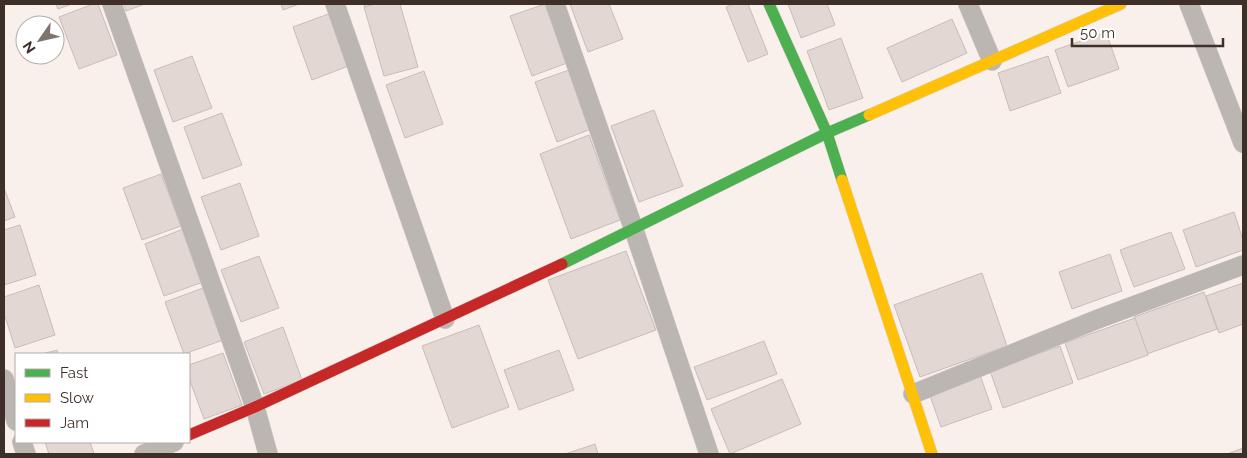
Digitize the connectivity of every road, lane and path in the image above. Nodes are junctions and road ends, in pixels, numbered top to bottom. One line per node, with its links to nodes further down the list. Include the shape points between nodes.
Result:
1 (112, 4): 16 (street)
2 (335, 4): 13 (street)
3 (555, 4): 11 (street)
4 (769, 4): 9 (street)
5 (968, 4): 8 (street)
6 (1121, 4): 8 (street)
7 (1189, 4): 10 (street)
8 (992, 62): 9 (street)
9 (827, 133): 11 (street); 15 (street)
10 (1243, 143)
11 (634, 230): 13 (street); 22 (street)
12 (1243, 265): 15 (street)
13 (445, 319): 16 (street)
14 (4, 379): 17 (street)
15 (912, 394): 23 (street)
16 (255, 407): 18 (street); 21 (street)
17 (15, 418)
18 (190, 435)
19 (172, 443): 20 (street)
20 (144, 454)
21 (268, 454)
22 (709, 454)
23 (932, 454)

